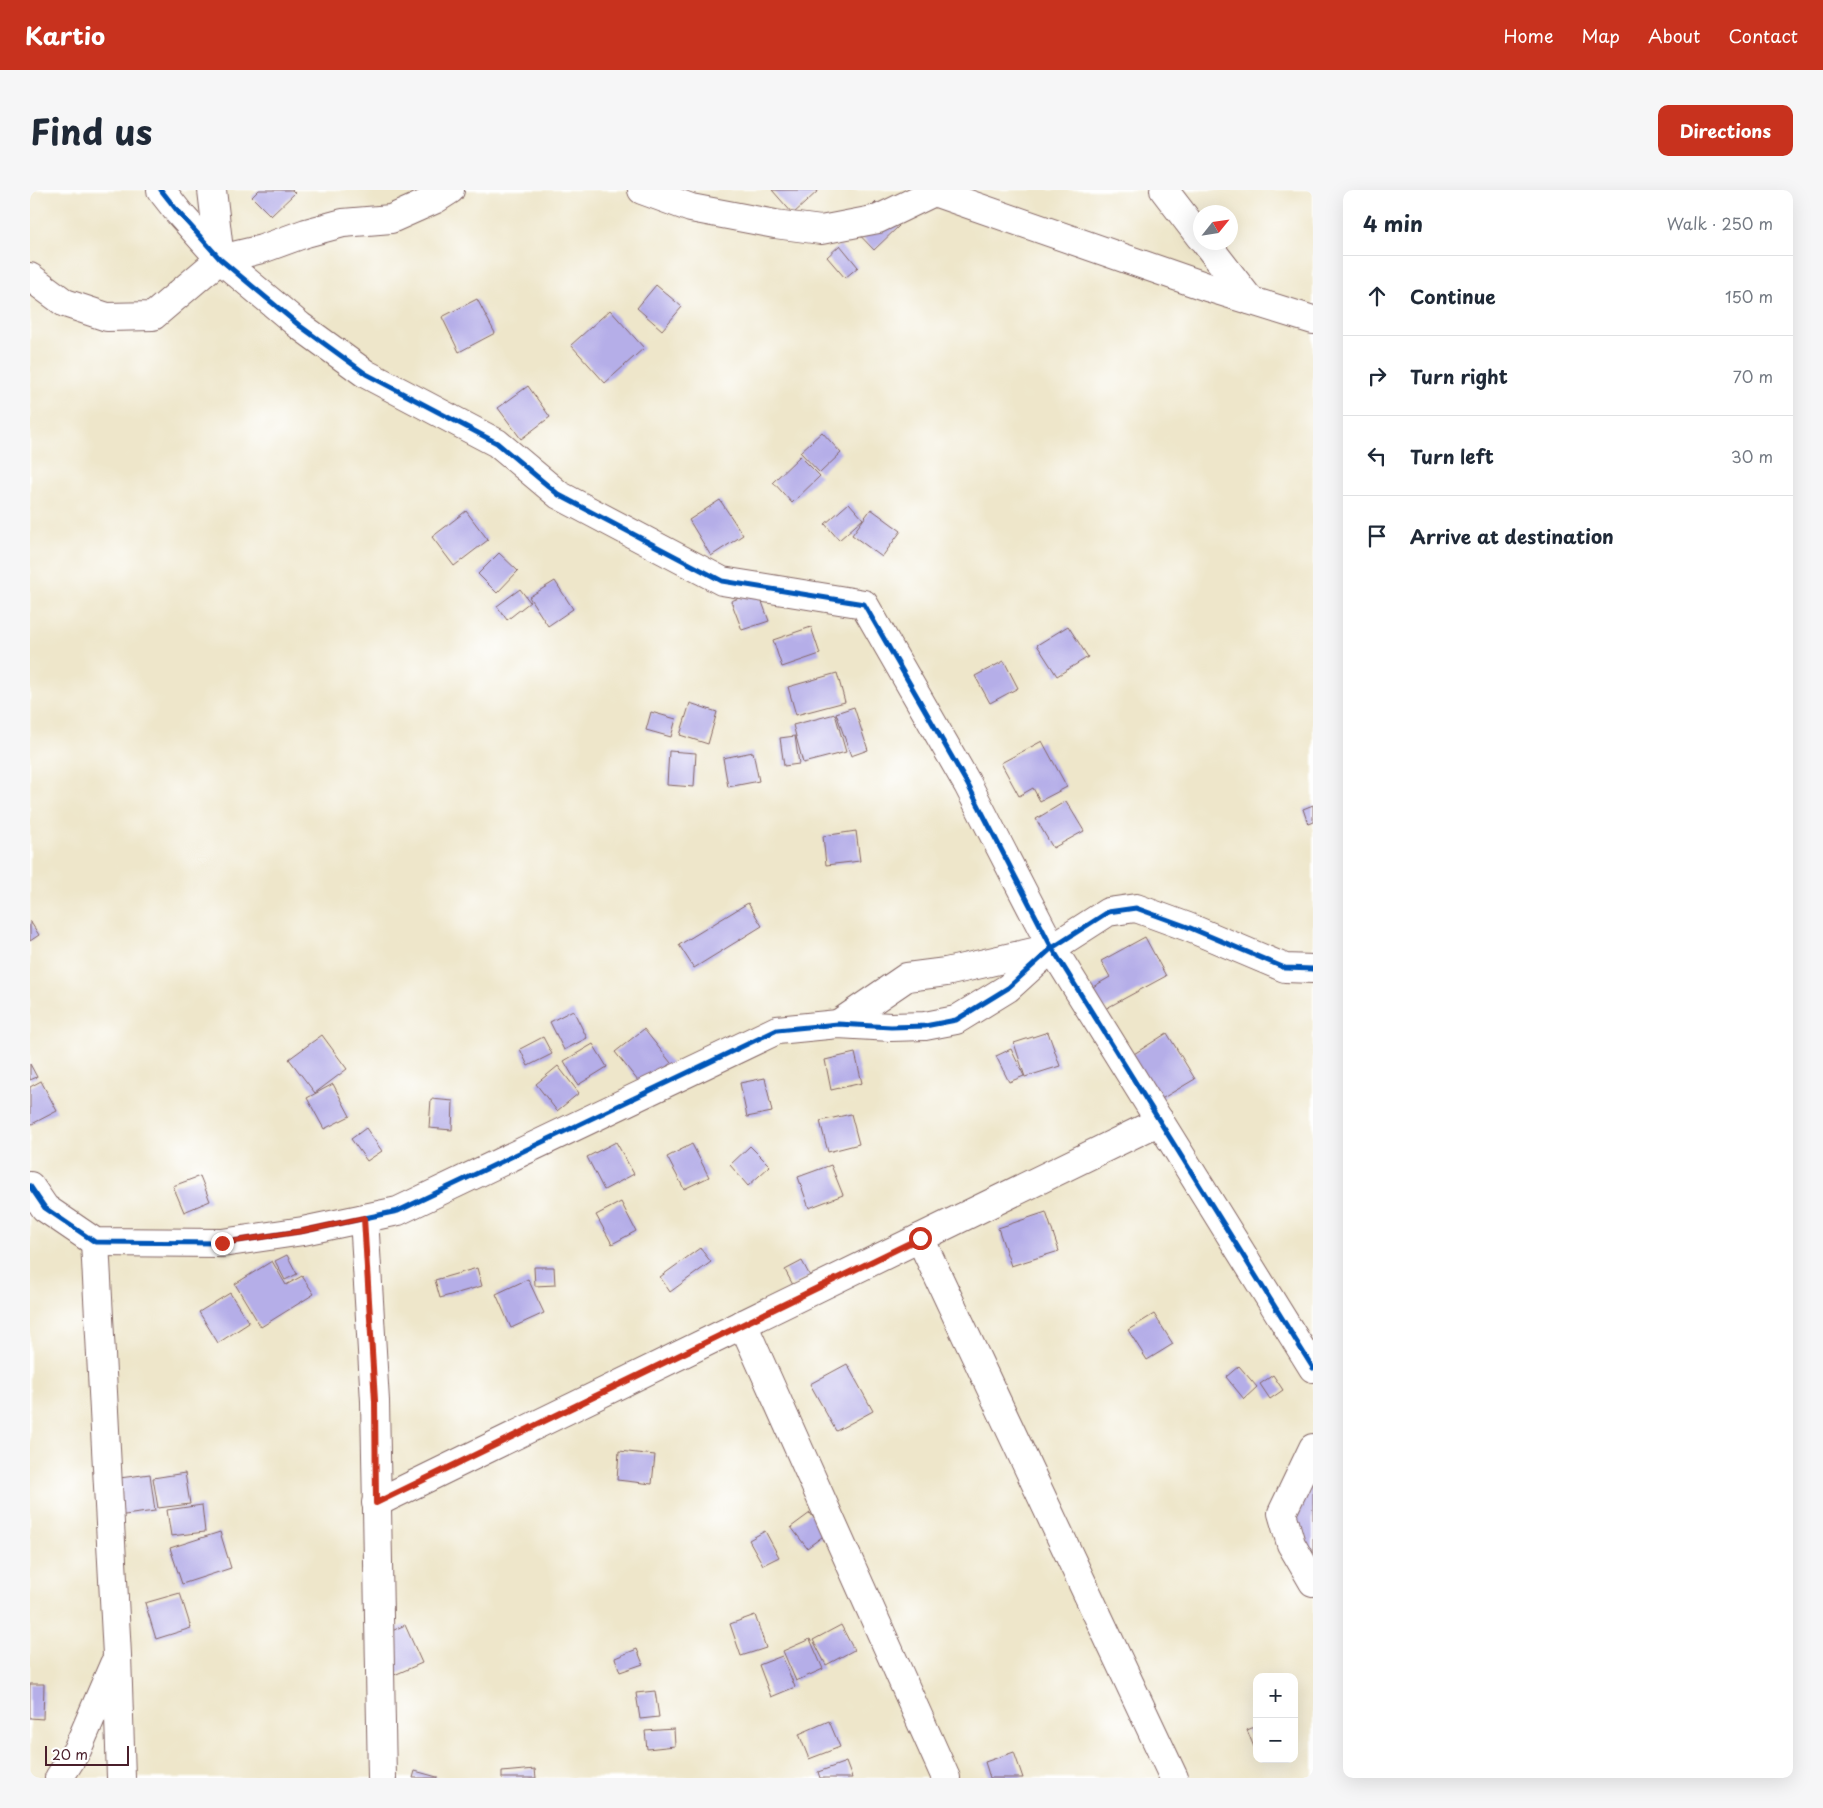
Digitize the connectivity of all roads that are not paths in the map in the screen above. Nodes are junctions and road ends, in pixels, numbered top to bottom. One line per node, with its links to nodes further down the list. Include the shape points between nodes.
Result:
1 (161, 190): 9 (street)
2 (212, 190): 9 (street)
3 (450, 190): 9 (street, via 391,219 343,223)
4 (642, 190): 6 (street, via 691,208 821,230 878,219)
5 (1164, 190): 7 (street)
6 (933, 191): 11 (street)
7 (1193, 227)
8 (1211, 250): 11 (street)
9 (220, 259): 10 (street, via 153,316 107,317 65,303); 13 (street, via 300,326 366,374 498,442 559,495 722,581 864,604 968,785)
10 (30, 277)
11 (1250, 300): 12 (street)
12 (1313, 320)
13 (1052, 948): 14 (street, via 1108,912 1136,908 1188,926 1285,968); 15 (street, via 946,972 907,977); 15 (street, via 1008,988 956,1020 925,1026); 16 (street)
14 (1313, 969)
15 (838, 1024): 18 (street, via 777,1030 398,1211)
16 (1160, 1121): 19 (street); 22 (street)
17 (30, 1186): 20 (street, via 45,1208)
18 (364, 1218): 20 (street, via 222,1243); 24 (street, via 375,1401)
19 (920, 1238): 21 (street); 31 (street)
20 (95, 1242): 26 (street)
21 (743, 1324): 24 (street); 30 (street)
22 (1313, 1368)
23 (1313, 1448): 25 (street, via 1282,1512 1291,1544)
24 (376, 1503): 29 (street)
25 (1313, 1582)
26 (118, 1655): 27 (street, via 77,1750); 28 (street)
27 (59, 1778)
28 (121, 1778)
29 (382, 1778)
30 (946, 1778)
31 (1174, 1778)

